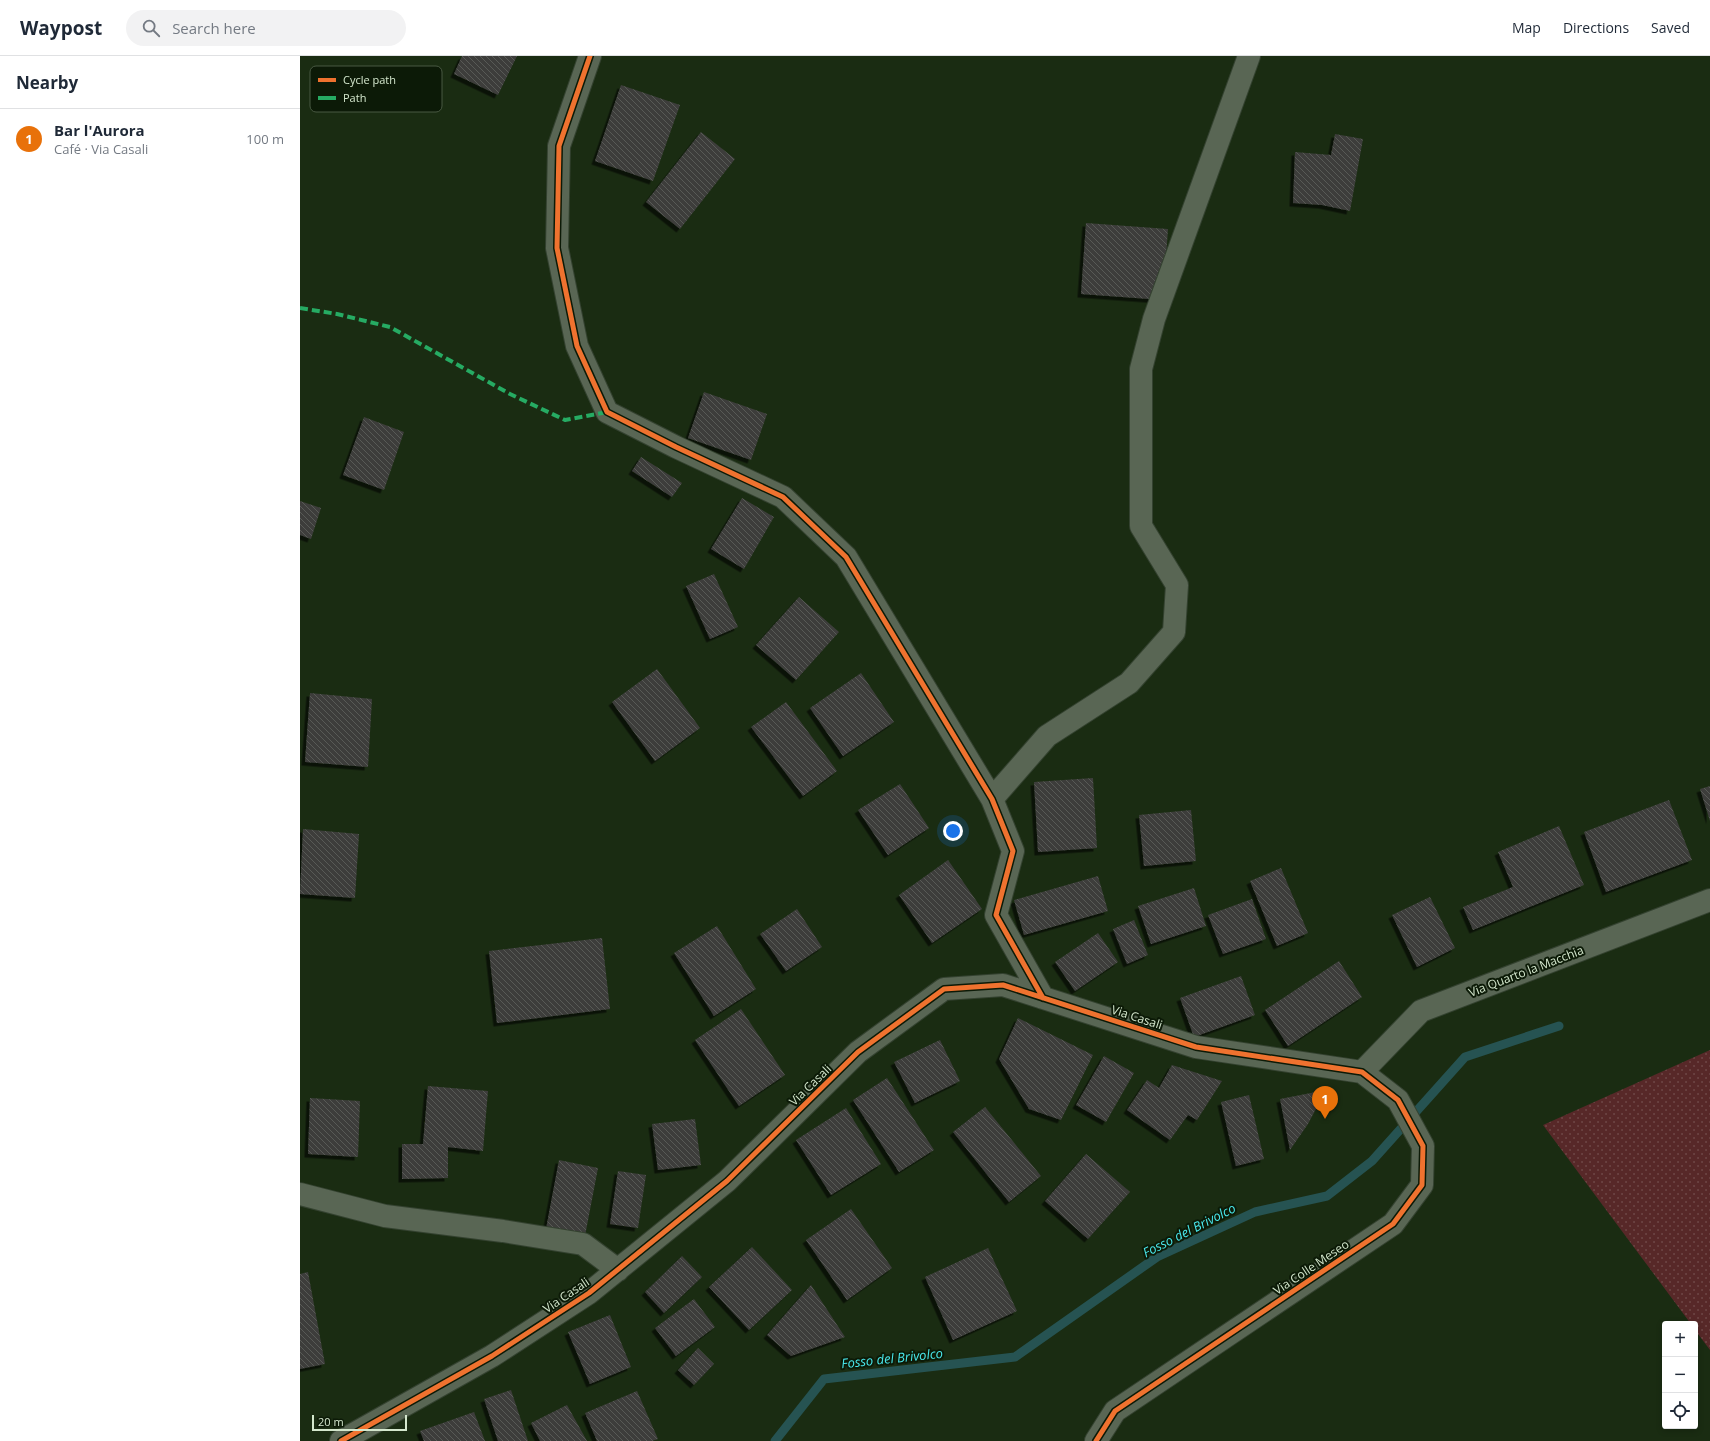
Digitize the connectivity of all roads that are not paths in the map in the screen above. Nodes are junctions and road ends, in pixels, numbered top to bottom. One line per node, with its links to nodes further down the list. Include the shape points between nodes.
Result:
1 (590, 56): 3 (street, via 559,146 557,248 577,346 607,412 783,497 846,557)
2 (1250, 56): 3 (street, via 1154,319 1141,369 1141,526 1177,585 1174,632 1129,683 1047,736)
3 (992, 799): 5 (street, via 1013,851 996,915)
4 (1710, 900): 6 (street, Via Quarto la Macchia, via 1421,1011)
5 (1043, 998): 6 (street, Via Casali, via 1196,1047); 8 (street, Via Casali, via 1003,985 944,989 858,1052 727,1181)
6 (1362, 1072): 10 (street, Via Colle Meseo, via 1398,1100 1424,1146 1422,1186 1393,1224 1115,1411)
7 (300, 1194): 8 (street, via 385,1216 583,1244)
8 (618, 1270): 9 (street, Via Casali, via 589,1293 492,1356)
9 (341, 1441)
10 (1096, 1441)

